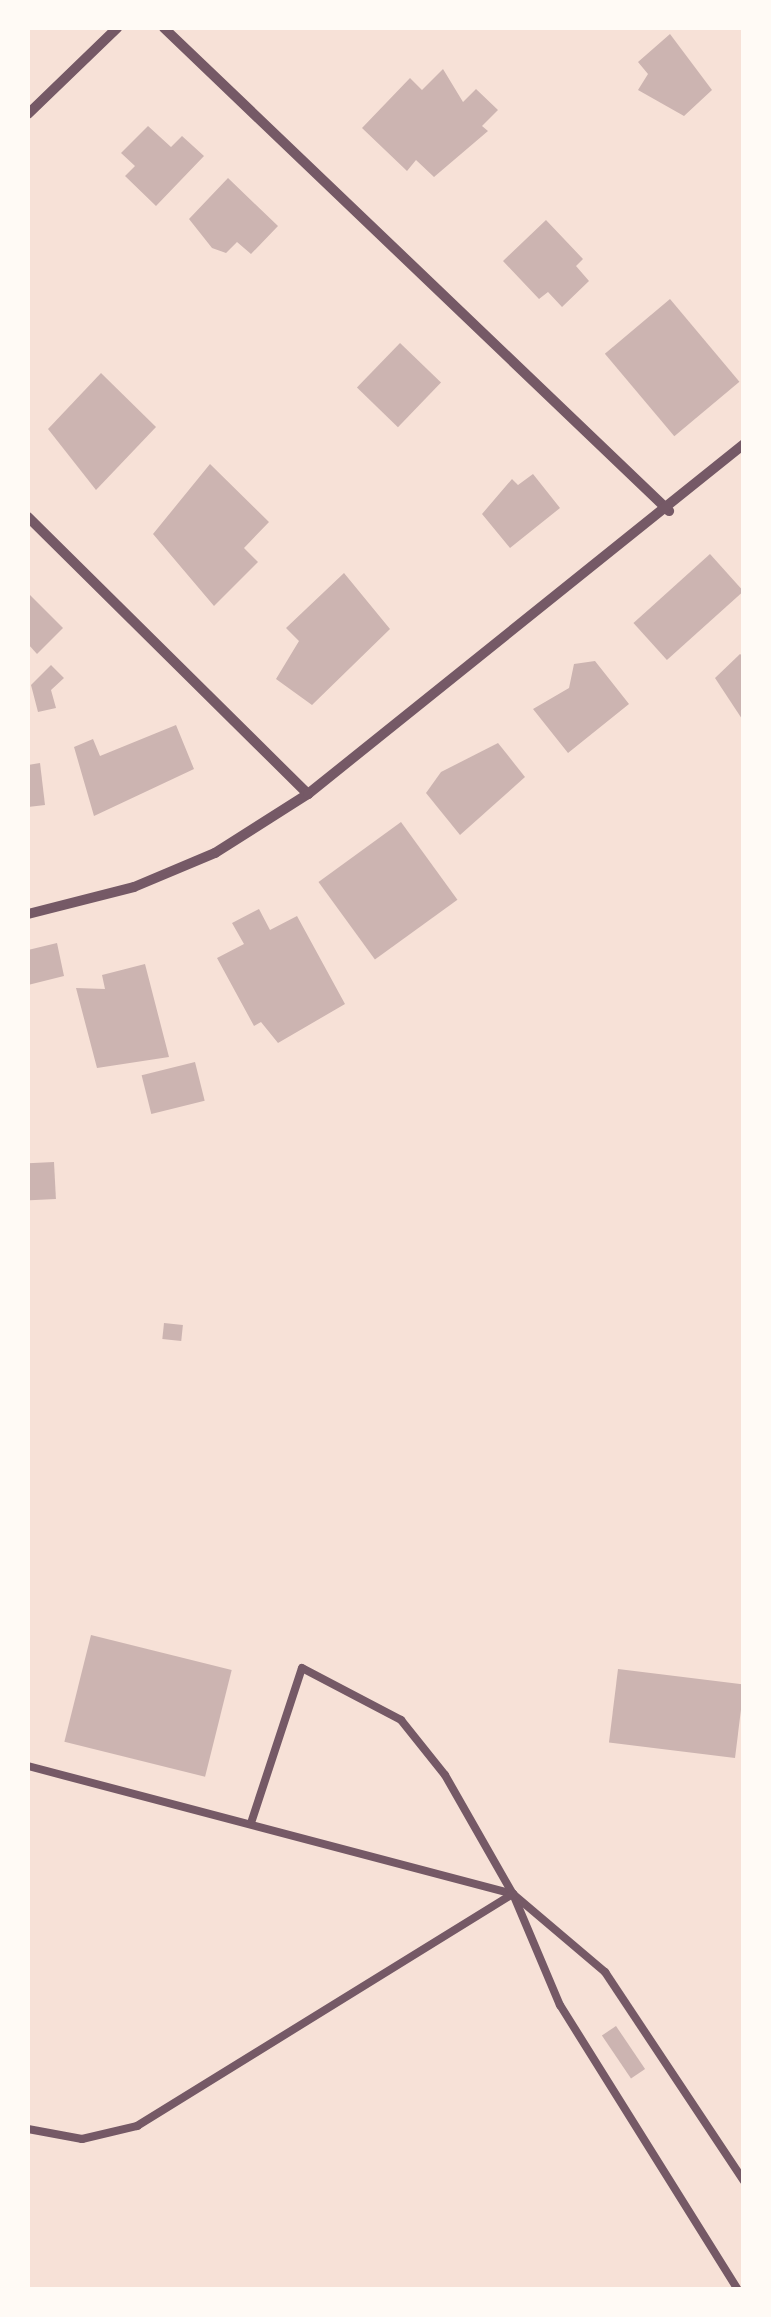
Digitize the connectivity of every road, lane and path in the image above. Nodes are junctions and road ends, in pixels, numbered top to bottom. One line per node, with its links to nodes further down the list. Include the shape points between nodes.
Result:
1 (117, 28): 3 (street)
2 (164, 28): 5 (street)
3 (28, 114)
4 (744, 444): 5 (street)
5 (669, 511): 7 (street)
6 (28, 517): 7 (street)
7 (308, 794): 8 (street, via 214,853 134,887)
8 (28, 914)
9 (28, 1766): 10 (lane)
10 (252, 1820): 11 (lane); 11 (lane, via 302,1668 401,1720 445,1775)
11 (514, 1894): 12 (lane, via 138,2126 82,2140); 13 (lane, via 605,1972); 14 (lane, via 560,2004)
12 (28, 2129)
13 (744, 2181)
14 (738, 2290)

